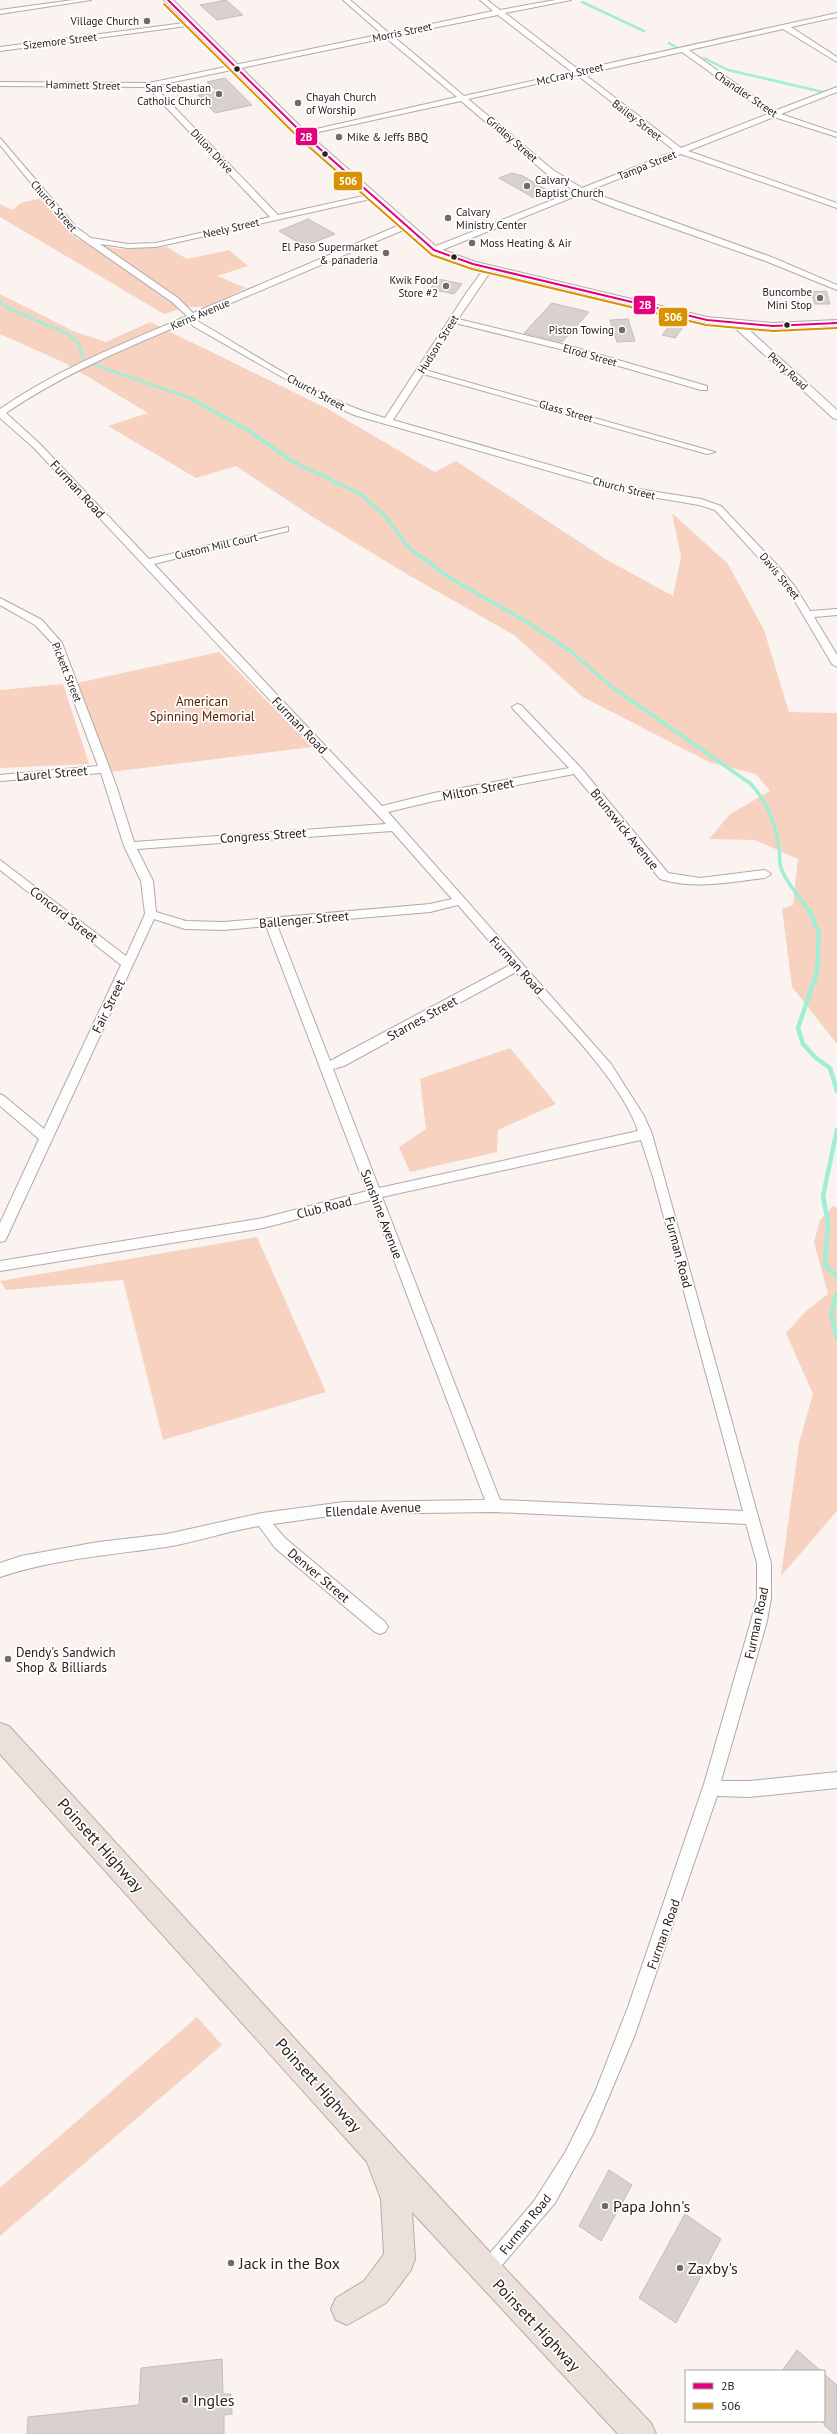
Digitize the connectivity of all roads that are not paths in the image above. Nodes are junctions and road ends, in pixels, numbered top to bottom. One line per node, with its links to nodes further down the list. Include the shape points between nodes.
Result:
1 (88, 0): 6 (street)
2 (168, 0): 9 (street)
3 (346, 0): 11 (street, Gridley Street)
4 (483, 0): 7 (street, Bailey Street)
5 (568, 0): 7 (street, Morris Street)
6 (0, 12)
7 (498, 12): 11 (street, Morris Street); 16 (street, Bailey Street)
8 (837, 15): 10 (street, McCrary Street)
9 (192, 24): 12 (street, Sizemore Street); 15 (street)
10 (785, 27): 13 (street, McCrary Street); 14 (street)
11 (389, 35): 15 (street, Morris Street); 20 (street, Gridley Street)
12 (0, 49)
13 (683, 49): 16 (street, McCrary Street); 21 (street, Chandler Street)
14 (837, 60)
15 (235, 66): 18 (street, Hammett Street); 22 (street)
16 (577, 73): 20 (street, McCrary Street); 25 (street, Bailey Street)
17 (0, 84): 18 (street, Hammett Street)
18 (149, 85): 29 (street, Dillon Drive)
19 (837, 89): 21 (street, Tampa Street)
20 (464, 98): 22 (street, McCrary Street); 26 (street, Gridley Street, via 550,172)
21 (773, 114): 23 (street, Chandler Street); 25 (street, Tampa Street)
22 (303, 134): 27 (street)
23 (837, 135)
24 (0, 140): 31 (street, Church Street, via 66,222)
25 (680, 151): 26 (street, Tampa Street); 28 (street, Bailey Street)
26 (580, 191): 32 (street, Tampa Street); 34 (street, Gridley Street, via 615,206 772,260)
27 (372, 196): 29 (street, Neely Street); 30 (street)
28 (837, 206)
29 (275, 217): 31 (street, Neely Street, via 147,246)
30 (405, 226): 32 (street); 35 (street, Kerns Avenue)
31 (90, 240): 35 (street, Church Street, via 174,300)
32 (434, 250): 33 (street)
33 (490, 268): 36 (street, Hudson Street); 38 (street, via 665,312)
34 (837, 288)
35 (192, 318): 41 (street, Kerns Avenue, via 57,377); 43 (street, Church Street, via 204,329 327,399 357,412)
36 (453, 320): 39 (street, Hudson Street); 40 (street, Elrod Street, via 560,346)
37 (837, 323): 38 (street, via 795,326)
38 (738, 325): 42 (street, Perry Road)
39 (422, 371): 43 (street, Hudson Street); 44 (street, Glass Street)
40 (704, 388)
41 (0, 413): 47 (street, Furman Road, via 37,446)
42 (837, 416)
43 (388, 421): 45 (street, Church Street, via 625,490)
44 (710, 452)
45 (708, 503): 50 (street, Davis Street, via 724,512 740,529 776,569)
46 (285, 529): 47 (street, Custom Mill Court)
47 (146, 562): 56 (street, Furman Road)
48 (0, 602): 53 (street, Pickett Street, via 36,619 51,633)
49 (837, 612): 50 (street)
50 (809, 614): 51 (street, Davis Street)
51 (837, 664)
52 (517, 707): 54 (street, Brunswick Avenue)
53 (105, 769): 55 (street, Laurel Street); 58 (street)
54 (577, 770): 56 (street, Milton Street); 60 (street, Brunswick Avenue, via 664,876 692,881)
55 (0, 778)
56 (380, 810): 57 (street, Furman Road)
57 (395, 827): 58 (street, Congress Street); 61 (street, Furman Road)
58 (130, 846): 62 (street, via 147,881)
59 (0, 864): 64 (street, Concord Street)
60 (765, 874)
61 (459, 901): 63 (street, Ballenger Street, via 430,908); 65 (street, Furman Road)
62 (151, 914): 63 (street, Ballenger Street, via 178,923 208,926); 64 (street, Fair Street)
63 (270, 922): 66 (street, Sunshine Avenue)
64 (128, 964): 69 (street, Fair Street)
65 (517, 966): 66 (street, Starnes Street, via 340,1063); 68 (street, Furman Road, via 607,1067 631,1103)
66 (325, 1067): 70 (street, Sunshine Avenue)
67 (0, 1099): 69 (street)
68 (646, 1134): 70 (street, Club Road); 74 (street, Furman Road)
69 (46, 1138): 71 (street, Fair Street)
70 (374, 1195): 72 (street, Club Road, via 263,1223); 73 (street, Sunshine Avenue)
71 (0, 1237)
72 (0, 1266)
73 (495, 1506): 74 (street, Ellendale Avenue); 75 (street, Ellendale Avenue, via 344,1508)
74 (750, 1518): 80 (street, Furman Road, via 764,1563 764,1598 750,1657)
75 (262, 1519): 76 (street, Ellendale Avenue, via 167,1540 98,1548 21,1563); 77 (street, Denver Street, via 280,1543)
76 (0, 1570)
77 (380, 1627)
78 (0, 1735): 81 (highway, Poinsett Highway)
79 (837, 1780): 80 (street, via 748,1789)
80 (712, 1788): 82 (street, Furman Road, via 672,1910 592,2120 555,2187)
81 (376, 2149): 82 (highway, Poinsett Highway); 83 (highway, via 396,2199 400,2259 375,2292)
82 (486, 2271): 84 (highway, Poinsett Highway)
83 (347, 2309)
84 (640, 2434)

